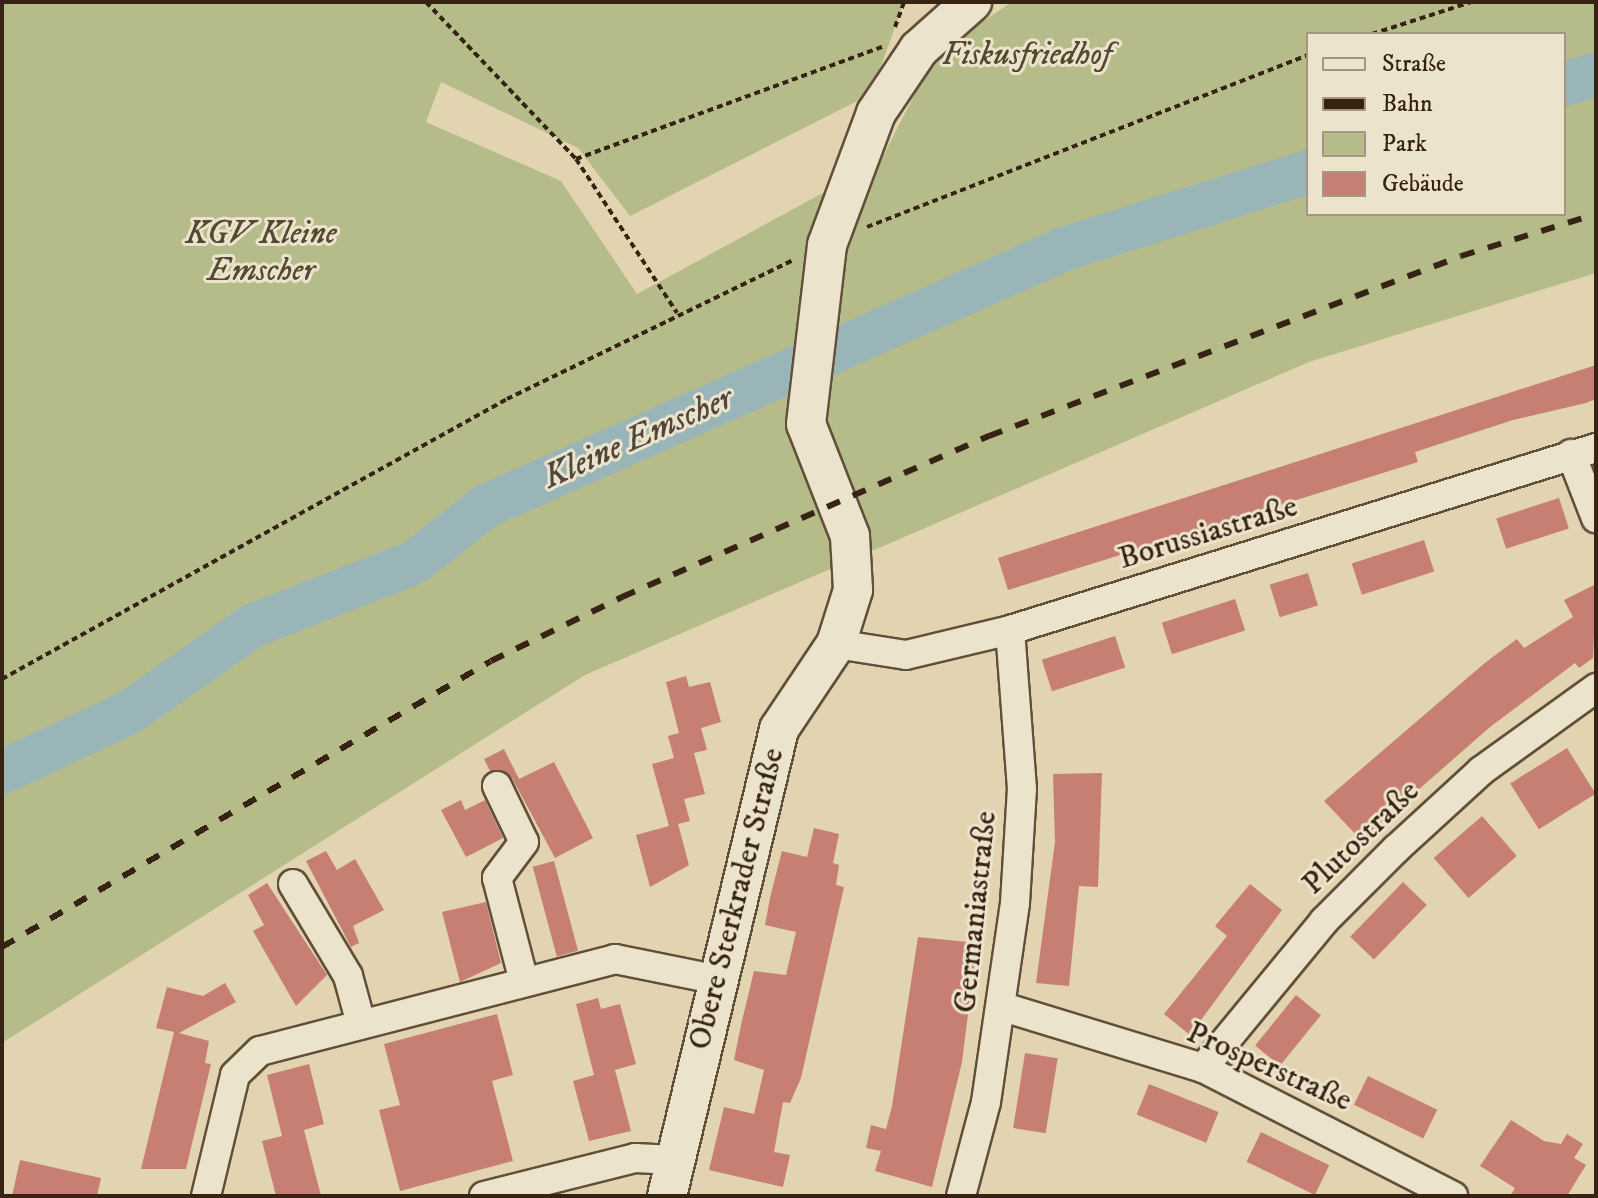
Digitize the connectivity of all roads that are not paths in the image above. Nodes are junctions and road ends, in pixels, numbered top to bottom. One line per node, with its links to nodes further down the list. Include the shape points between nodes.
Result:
1 (972, 2): 5 (street, Obere Sterkrader Straße, via 904,46 827,245 806,424 850,536 853,590)
2 (1584, 451): 3 (street); 4 (street, Borussiastraße)
3 (1596, 518)
4 (1010, 630): 5 (street, Borussiastraße, via 906,655); 11 (street, Germaniastraße, via 1022,789)
5 (836, 644): 9 (street, Obere Sterkrader Straße, via 779,729)
6 (1596, 688): 13 (street, Plutostraße, via 1481,771 1396,849 1268,985)
7 (497, 786): 10 (street, via 524,842 497,878)
8 (293, 884): 12 (street, via 348,976)
9 (714, 979): 10 (street, via 615,959); 14 (street, Obere Sterkrader Straße)
10 (524, 982): 12 (street)
11 (1003, 1007): 13 (street, Prosperstraße); 17 (street, Germaniastraße)
12 (361, 1024): 15 (street, via 246,1059)
13 (1203, 1068): 18 (street, Prosperstraße)
14 (671, 1178): 16 (street, via 635,1158)
15 (206, 1196)
16 (484, 1196)
17 (961, 1196)
18 (1453, 1196)

